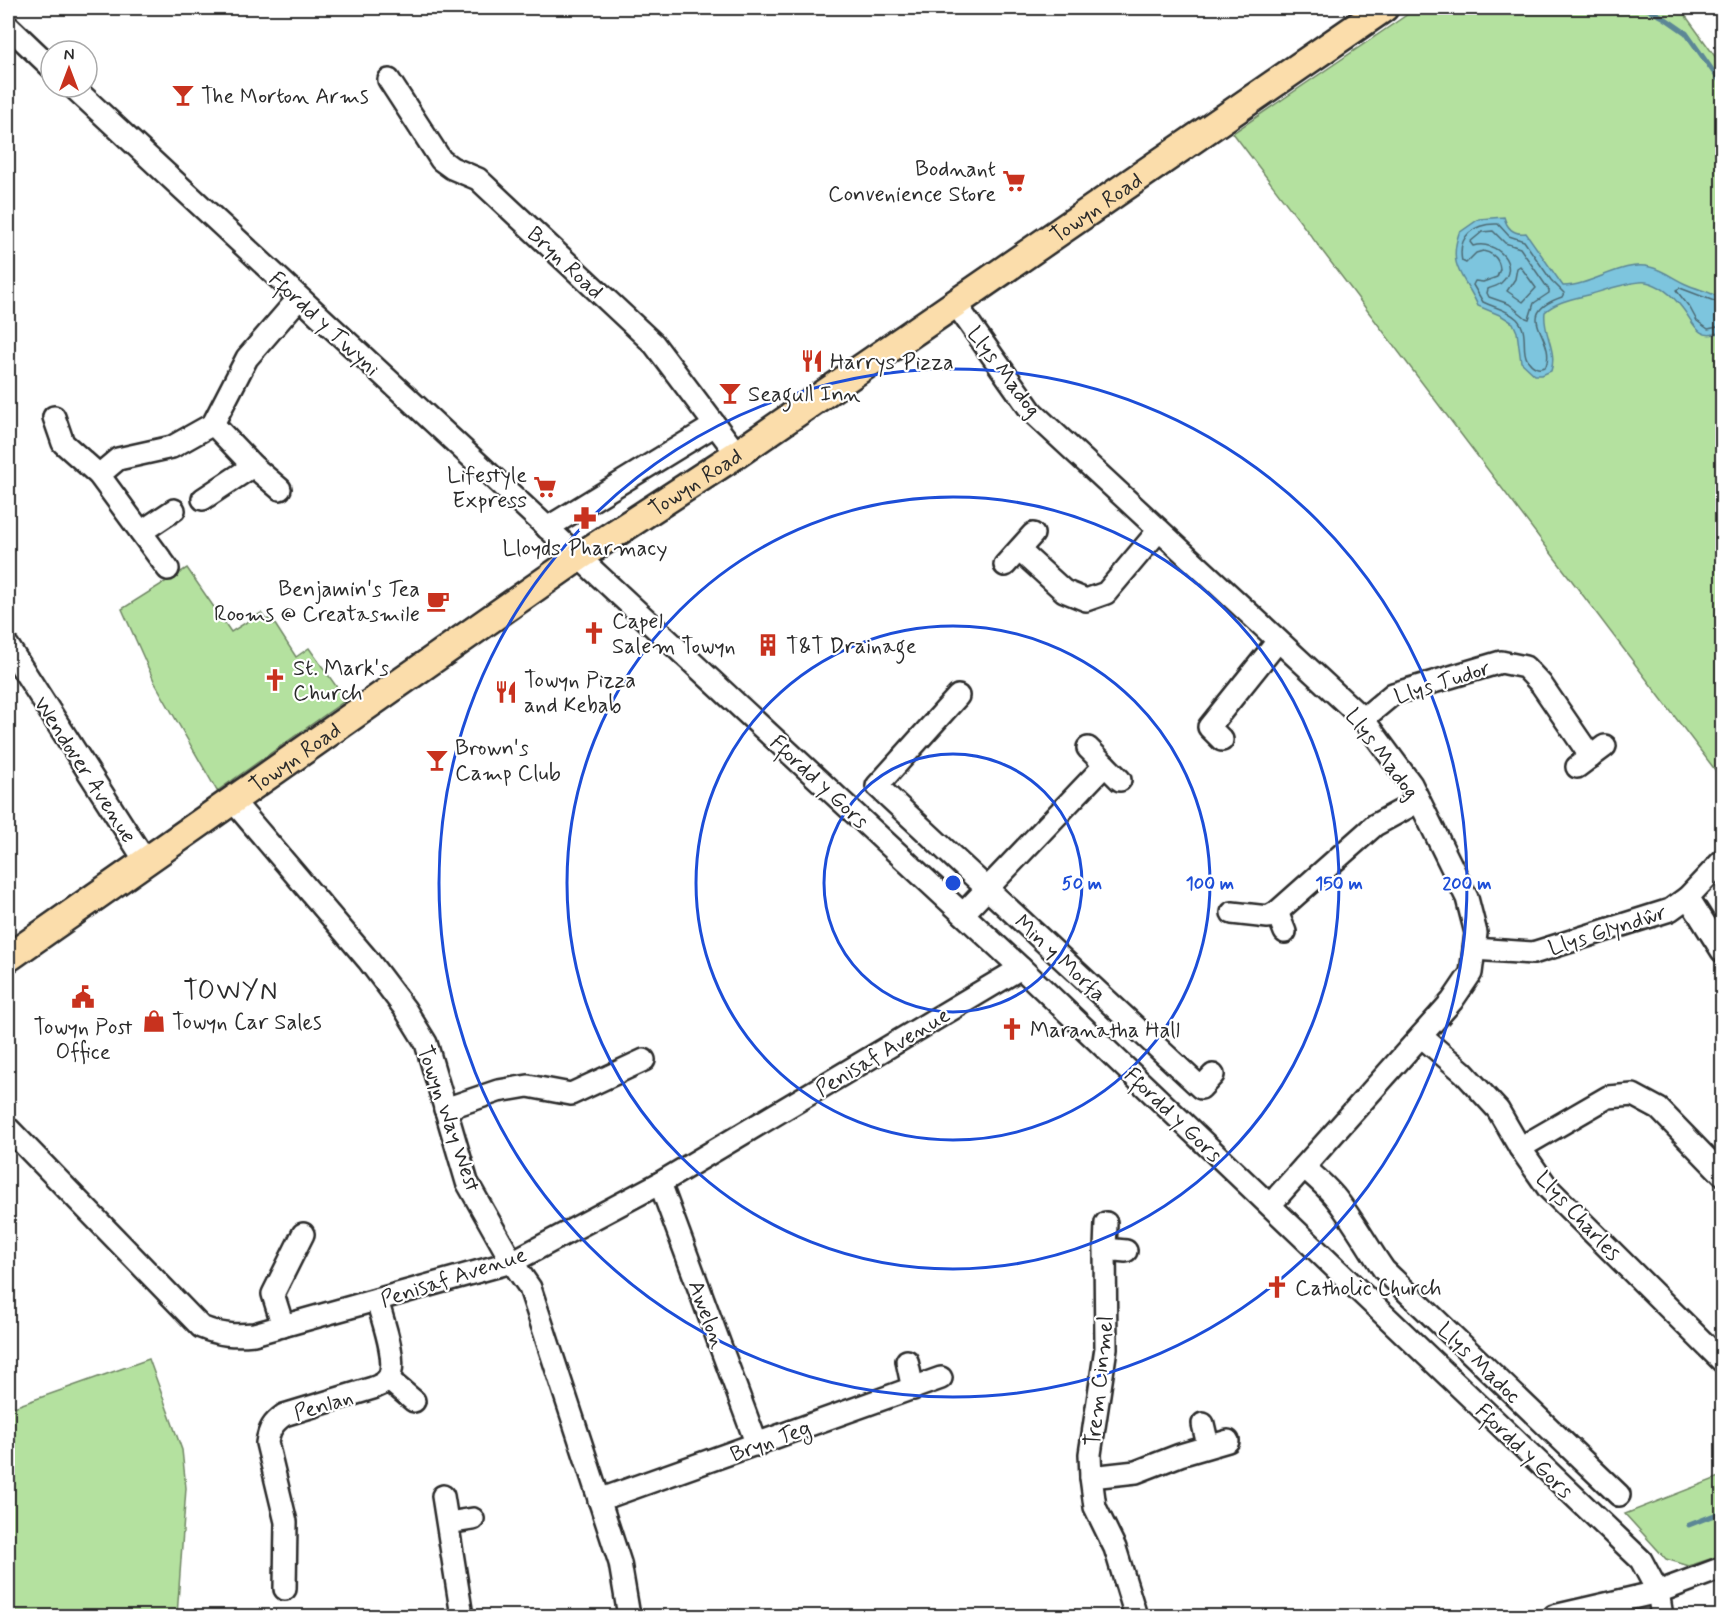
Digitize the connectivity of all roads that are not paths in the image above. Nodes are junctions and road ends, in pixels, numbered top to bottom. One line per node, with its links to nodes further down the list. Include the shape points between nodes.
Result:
1 (1383, 8): 7 (main road, Towyn Road)
2 (8, 26): 3 (street)
3 (39, 56)
4 (389, 80): 9 (street, Bryn Road, via 441,160 478,179 654,344)
5 (86, 99): 6 (street, Ffordd y Twyni)
6 (299, 298): 8 (street, via 247,358); 17 (street, Ffordd y Twyni)
7 (955, 303): 11 (main road, Towyn Road); 18 (street, Llys Madog, via 1032,412)
8 (213, 424): 12 (street); 13 (street, via 172,447 118,459)
9 (715, 425): 11 (street, Bryn Road); 17 (street)
10 (52, 428): 13 (street)
11 (737, 454): 21 (main road, Towyn Road)
12 (253, 466): 14 (street); 15 (street)
13 (99, 476): 19 (street)
14 (280, 489)
15 (203, 499)
16 (174, 510): 19 (street)
17 (547, 528): 21 (street, Ffordd y Twyni)
18 (1159, 530): 20 (street, via 1106,593 1086,600 1064,591 1012,557); 23 (street, Llys Madog)
19 (141, 532): 22 (street)
20 (1033, 534)
21 (579, 557): 32 (main road, Towyn Road); 39 (street, Ffordd y Gors)
22 (168, 569)
23 (1278, 641): 26 (street, Llys Madog); 27 (street, via 1209,727)
24 (8, 646): 35 (street, Wendover Avenue)
25 (958, 696): 36 (street, Min y Morfa, via 877,786)
26 (1363, 719): 29 (street, Llys Tudor, via 1393,694 1501,662 1525,667); 33 (street, Llys Madog)
27 (1222, 740)
28 (1088, 748): 30 (street)
29 (1591, 757)
30 (1105, 765): 31 (street); 36 (street)
31 (1120, 780)
32 (233, 801): 35 (main road, Towyn Road); 47 (street, Towyn Way West, via 405,1009 426,1042)
33 (1419, 801): 38 (street, via 1375,825 1281,922); 40 (street, Llys Madog, via 1467,897 1476,933)
34 (1722, 861): 37 (street, Llys Glyndŵr)
35 (146, 862): 42 (main road, Towyn Road)
36 (987, 889): 39 (street); 46 (street, Min y Morfa, via 1200,1088)
37 (1688, 897): 40 (street, Llys Glyndŵr, via 1670,910 1533,953); 41 (street)
38 (1232, 913)
39 (963, 914): 43 (street, Ffordd y Gors)
40 (1474, 949): 44 (street, Llys Madog, via 1471,973)
41 (1722, 951)
42 (8, 958)
43 (1021, 968): 52 (street, Penisaf Avenue); 53 (street, Ffordd y Gors)
44 (1421, 1036): 49 (street, Llys Charles, via 1463,1072 1498,1110); 50 (street, Llys Madog)
45 (644, 1060): 47 (street, via 571,1094 528,1086 498,1091)
46 (1212, 1075)
47 (444, 1109): 58 (street, Towyn Way West, via 468,1182)
48 (8, 1128): 60 (street, Penisaf Avenue, via 201,1327 235,1336)
49 (1520, 1148): 51 (street, via 1608,1098 1633,1095 1659,1109); 62 (street, Llys Charles, via 1548,1188)
50 (1304, 1167): 53 (street, Llys Madog); 70 (street, Llys Madoc, via 1352,1219 1384,1270)
51 (1722, 1174)
52 (660, 1183): 58 (street, Penisaf Avenue); 68 (street, Awelon)
53 (1270, 1205): 77 (street, Ffordd y Gors, via 1641,1560)
54 (1106, 1223): 56 (street, Trem Cinmel)
55 (303, 1234): 60 (street, via 273,1294)
56 (1105, 1249): 57 (street); 69 (street, Trem Cinmel, via 1106,1348 1090,1454)
57 (1126, 1251)
58 (512, 1262): 59 (street, Penisaf Avenue); 72 (street, Towyn Way West, via 530,1288)
59 (377, 1300): 60 (street, Penisaf Avenue); 64 (street, via 392,1359)
60 (283, 1326)
61 (907, 1361): 65 (street)
62 (1722, 1361)
63 (941, 1378): 65 (street, Bryn Teg)
64 (388, 1379): 66 (street); 76 (street, Penlan, via 373,1388 284,1415 268,1431 267,1443 286,1522)
65 (913, 1389): 68 (street, Bryn Teg)
66 (414, 1401)
67 (1203, 1424): 69 (street, Trem Cinmel, via 1218,1443 1136,1472)
68 (757, 1445): 72 (street, Bryn Teg)
69 (1091, 1477): 80 (street, Trem Cinmel, via 1095,1507 1115,1548)
70 (1619, 1495)
71 (443, 1496): 74 (street)
72 (599, 1500): 78 (street, Towyn Way West, via 620,1563)
73 (473, 1519): 74 (street)
74 (448, 1523): 79 (street)
75 (1722, 1568): 77 (street)
76 (285, 1589)
77 (1658, 1592): 81 (street); 82 (street, Ffordd y Gors)
78 (629, 1616)
79 (462, 1617)
80 (1137, 1617)
81 (1554, 1617)
82 (1662, 1617)

